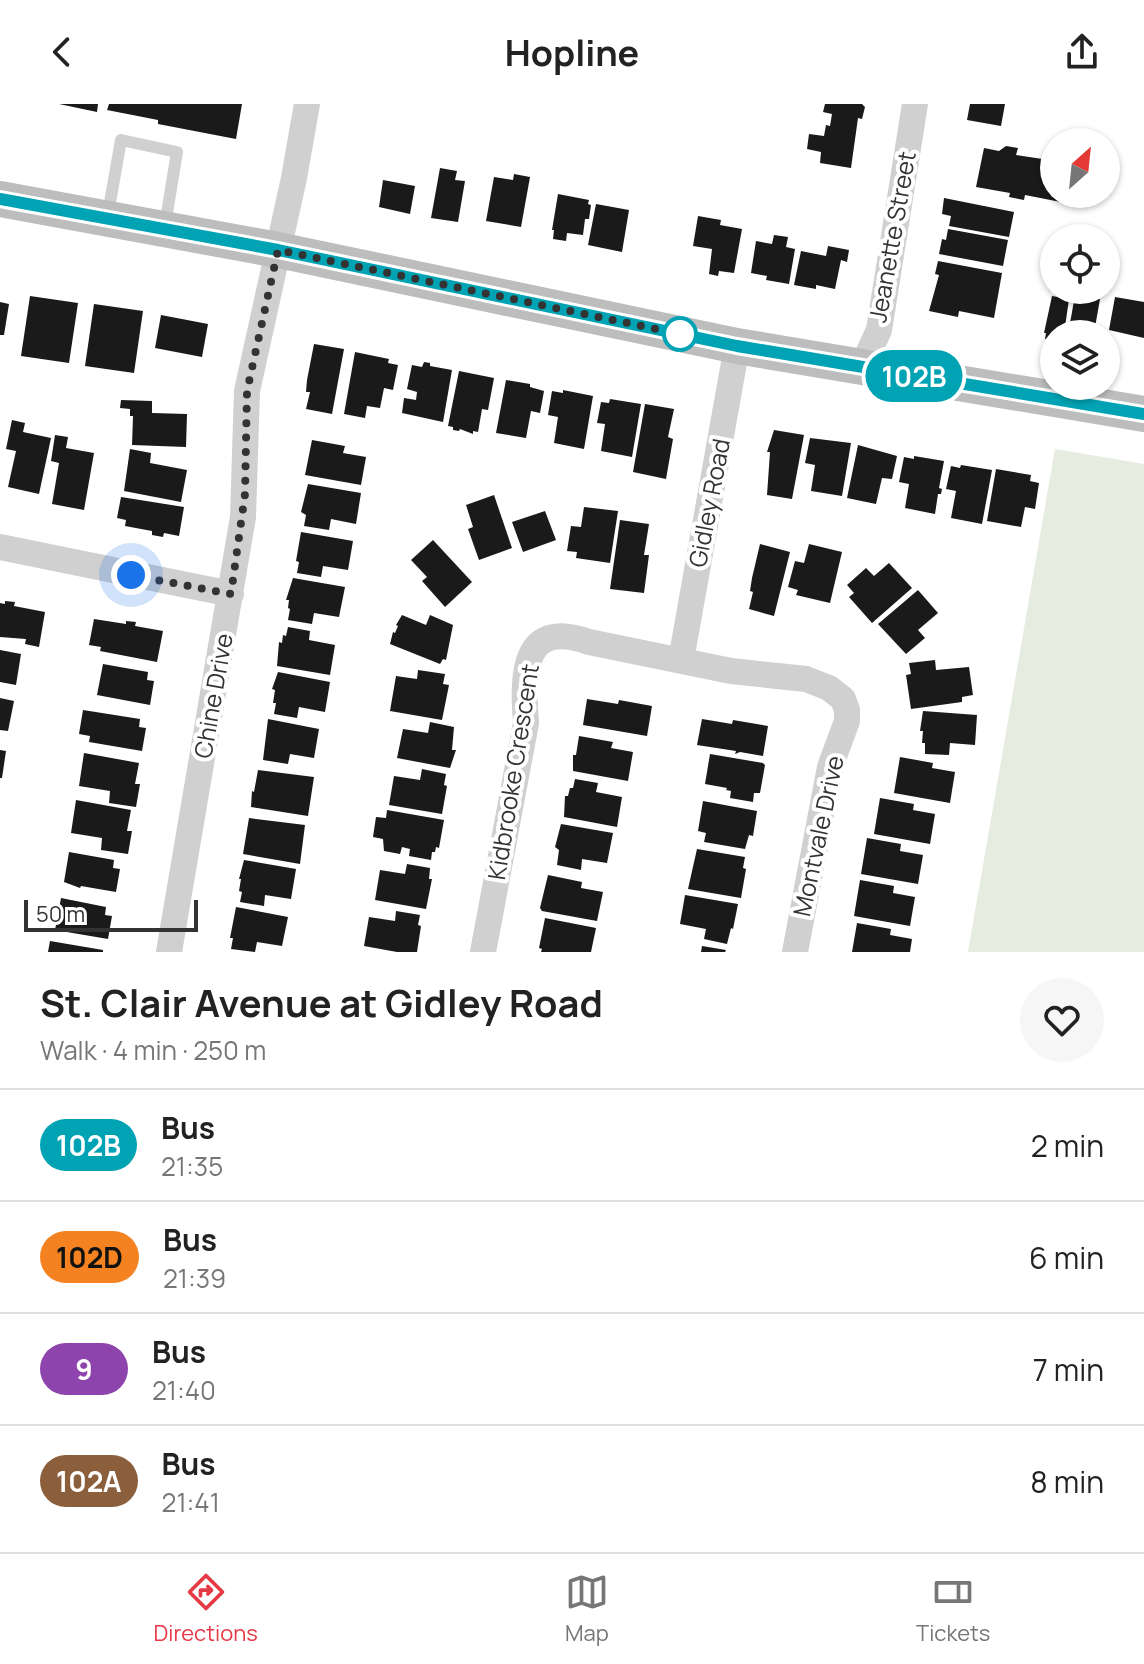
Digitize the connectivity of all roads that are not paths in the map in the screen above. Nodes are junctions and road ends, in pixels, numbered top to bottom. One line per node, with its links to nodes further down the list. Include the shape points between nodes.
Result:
1 (307, 104): 6 (street, Chine Drive)
2 (915, 104): 8 (street, Jeanette Street, via 879,330)
3 (0, 199): 4 (main road)
4 (107, 218): 5 (main road); 5 (lane, via 121,140 177,152)
5 (164, 228): 6 (main road)
6 (278, 250): 7 (main road); 11 (street, Chine Drive, via 247,391 244,505)
7 (737, 346): 8 (main road); 12 (street, Gidley Road)
8 (862, 367): 9 (main road)
9 (1144, 414)
10 (0, 547): 11 (street)
11 (231, 594): 13 (street, Chine Drive)
12 (681, 660): 14 (street, Kidbrooke Crescent, via 569,635 548,636 534,648 523,690 526,723); 15 (street, Montvale Drive, via 819,683 838,693 847,710 830,767)
13 (169, 952)
14 (483, 952)
15 (795, 952)

